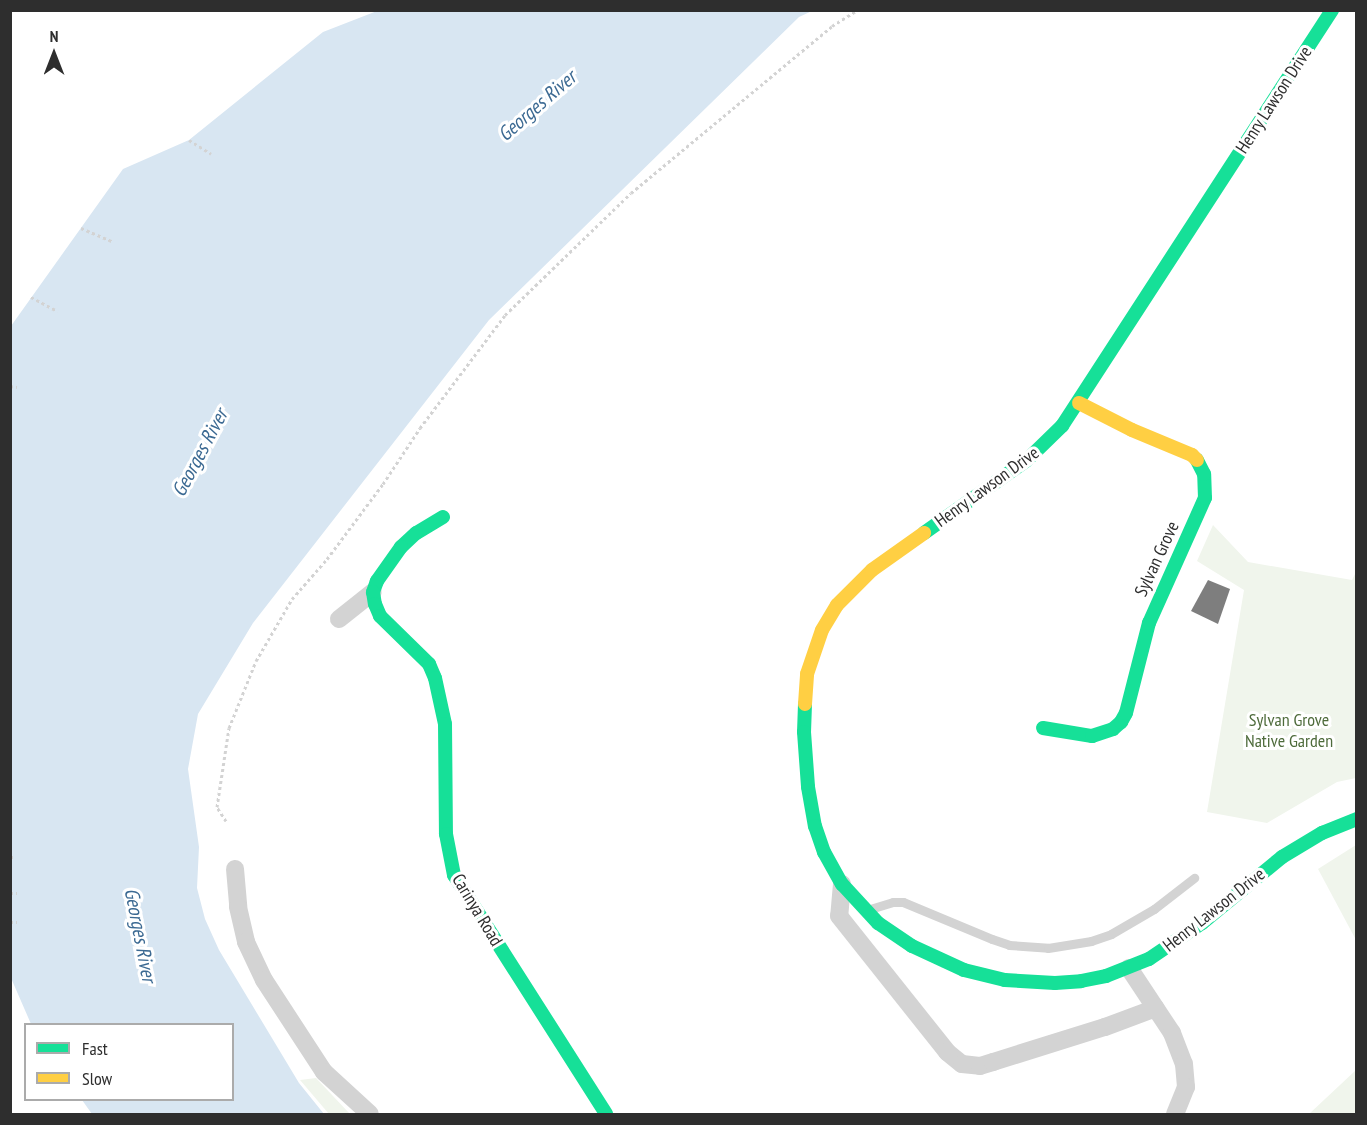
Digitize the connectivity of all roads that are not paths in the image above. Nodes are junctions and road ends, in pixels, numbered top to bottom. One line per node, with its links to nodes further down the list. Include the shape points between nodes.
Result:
1 (1332, 10): 2 (main road, Henry Lawson Drive)
2 (1079, 403): 6 (main road, Sylvan Grove, via 1192,455 1204,474 1206,492 1149,623 1121,722 1092,736); 10 (main road, Henry Lawson Drive, via 1050,440 1027,460 865,576 837,605 822,630 805,688 807,770 819,839)
3 (443, 518): 4 (main road, via 400,547)
4 (373, 592): 5 (street); 15 (main road, Carinya Road, via 380,616 424,659 435,678 445,724 446,834 454,875)
5 (339, 619)
6 (1043, 728)
7 (1356, 819): 12 (main road, Henry Lawson Drive, via 1288,853 1187,934)
8 (235, 869): 14 (street, via 246,942 264,980 324,1072)
9 (1194, 878): 11 (lane, via 1133,923 1070,946 1009,945 903,902)
10 (843, 884): 11 (main road, Henry Lawson Drive); 13 (street, via 839,916 947,1052 962,1064 993,1062)
11 (865, 911): 12 (main road, Henry Lawson Drive, via 912,946 945,963 982,975 1055,983 1106,976)
12 (1129, 968): 13 (street)
13 (1156, 1008): 16 (street, via 1172,1033 1186,1073 1186,1088)
14 (370, 1114)
15 (606, 1114)
16 (1175, 1114)

